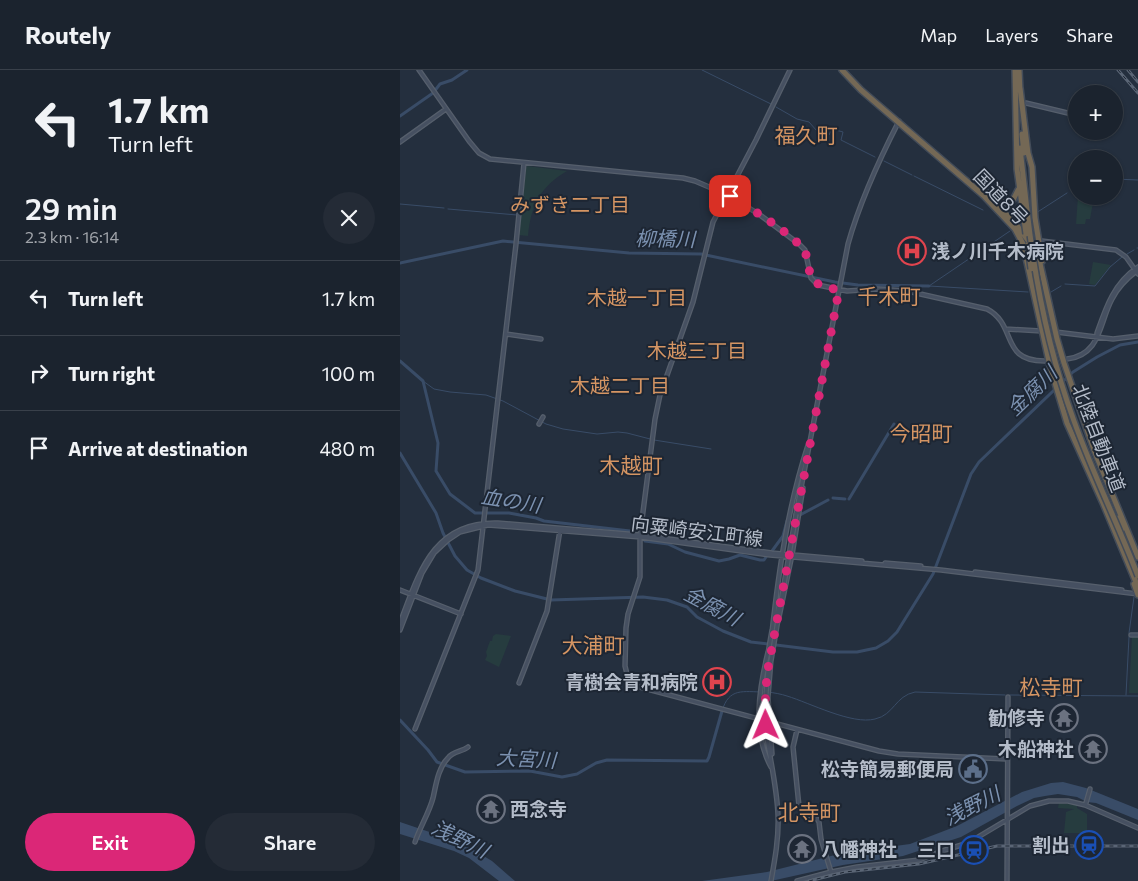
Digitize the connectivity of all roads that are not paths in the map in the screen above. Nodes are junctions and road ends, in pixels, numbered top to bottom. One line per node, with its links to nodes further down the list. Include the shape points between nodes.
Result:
1 (419, 70): 6 (street)
2 (790, 70): 13 (street)
3 (844, 70): 8 (highway, 国道8号, via 861,90)
4 (1017, 70): 11 (highway); 14 (highway, 北陸自動車道); 14 (highway, 北陸自動車道, via 1019,135)
5 (1026, 103): 7 (street)
6 (446, 109): 9 (street); 10 (street, via 479,153 490,159)
7 (1068, 113)
8 (899, 122): 12 (highway, 国道8号); 18 (street, via 858,212); 19 (highway, 国道8号, via 984,196 1015,229 1025,251)
9 (400, 142)
10 (524, 164): 13 (street, via 683,178); 23 (street)
11 (1018, 182): 12 (highway, via 1017,195 1008,203 1000,202); 14 (highway)
12 (980, 189): 17 (highway, 国道8号, via 1001,207 1030,243 1039,260)
13 (726, 194): 18 (street, via 799,244 805,250 811,278 818,284); 42 (street, via 713,222 693,302 660,395)
14 (1028, 209): 15 (highway); 19 (highway, bridge); 38 (highway, 北陸自動車道, bridge, via 1041,304 1056,368 1081,440); 41 (highway, 北陸自動車道, bridge, via 1041,289 1059,368)
15 (1040, 242): 16 (street, via 1116,250); 17 (highway)
16 (1137, 270): 25 (street, via 1119,283 1111,296)
17 (1046, 286): 22 (highway, 国道8号)
18 (840, 288): 20 (street, via 907,291 975,306 995,314); 35 (street)
19 (1037, 314): 21 (highway, 国道8号)
20 (1006, 329): 21 (street); 28 (street, via 1010,343 1020,354 1033,360)
21 (1041, 331): 32 (highway, 国道8号)
22 (1056, 332): 25 (street); 31 (highway, 国道8号)
23 (506, 334): 26 (street); 39 (street)
24 (1138, 336): 25 (street, via 1121,339)
25 (1097, 337): 27 (street, via 1088,351)
26 (541, 339)
27 (1067, 359)
28 (1046, 360)
29 (1051, 360): 30 (street)
30 (1062, 360)
31 (1072, 385): 41 (highway, via 1090,445); 43 (highway, 国道8号, via 1094,450)
32 (1060, 403): 37 (highway, 国道8号); 38 (highway, bridge)
33 (543, 417): 34 (street)
34 (539, 424)
35 (811, 435): 36 (street); 44 (street)
36 (808, 456): 45 (street); 52 (street, bridge)
37 (1086, 467): 50 (highway); 50 (highway, 国道8号, via 1126,556)
38 (1116, 521): 48 (highway, 北陸自動車道, bridge)
39 (484, 524): 40 (street, 向粟崎安江町線, via 498,522); 51 (street, 向粟崎安江町線, via 444,540 429,558); 53 (street, via 478,570)
40 (560, 529): 42 (street, 向粟崎安江町線); 63 (street, via 548,608)
41 (1122, 529): 47 (highway, 北陸自動車道, bridge)
42 (640, 536): 44 (street, 向粟崎安江町線); 65 (street, via 640,577 626,628 625,666 629,682)
43 (1137, 550): 46 (highway)
44 (782, 555): 45 (street, 向粟崎安江町線); 57 (street)
45 (792, 556): 50 (street, 向粟崎安江町線, via 942,569); 54 (street)
46 (1138, 557)
47 (1138, 568)
48 (1138, 576)
49 (400, 590): 51 (street)
50 (1138, 592)
51 (412, 595): 53 (street); 55 (street, 向粟崎安江町線); 56 (street, 向粟崎安江町線)
52 (781, 598): 54 (street); 57 (street)
53 (461, 614): 67 (street)
54 (778, 622): 61 (street)
55 (400, 624)
56 (400, 630)
57 (772, 632): 60 (street)
58 (1131, 635): 59 (street)
59 (1138, 635)
60 (768, 651): 62 (street); 65 (street, via 762,674)
61 (771, 660): 62 (street); 66 (street, bridge)
62 (767, 674): 71 (street, bridge, via 765,706)
63 (519, 683)
64 (1008, 697): 70 (street)
65 (759, 719): 66 (street); 71 (street, via 765,754)
66 (769, 722): 68 (street); 71 (street)
67 (416, 729)
68 (796, 730): 70 (street, via 898,754); 77 (street, via 793,747 798,806 819,822)
69 (468, 747): 76 (street, via 449,756 443,766)
70 (1006, 759): 74 (street)
71 (773, 772): 78 (street, via 778,817)
72 (1090, 789): 73 (street)
73 (1086, 803)
74 (1008, 818): 75 (street, via 1041,802 1068,801 1096,809); 77 (street, via 968,843 919,860); 80 (street)
75 (1138, 828)
76 (415, 842)
77 (831, 872): 79 (street)
78 (771, 881)
79 (798, 881)
80 (1007, 881)

